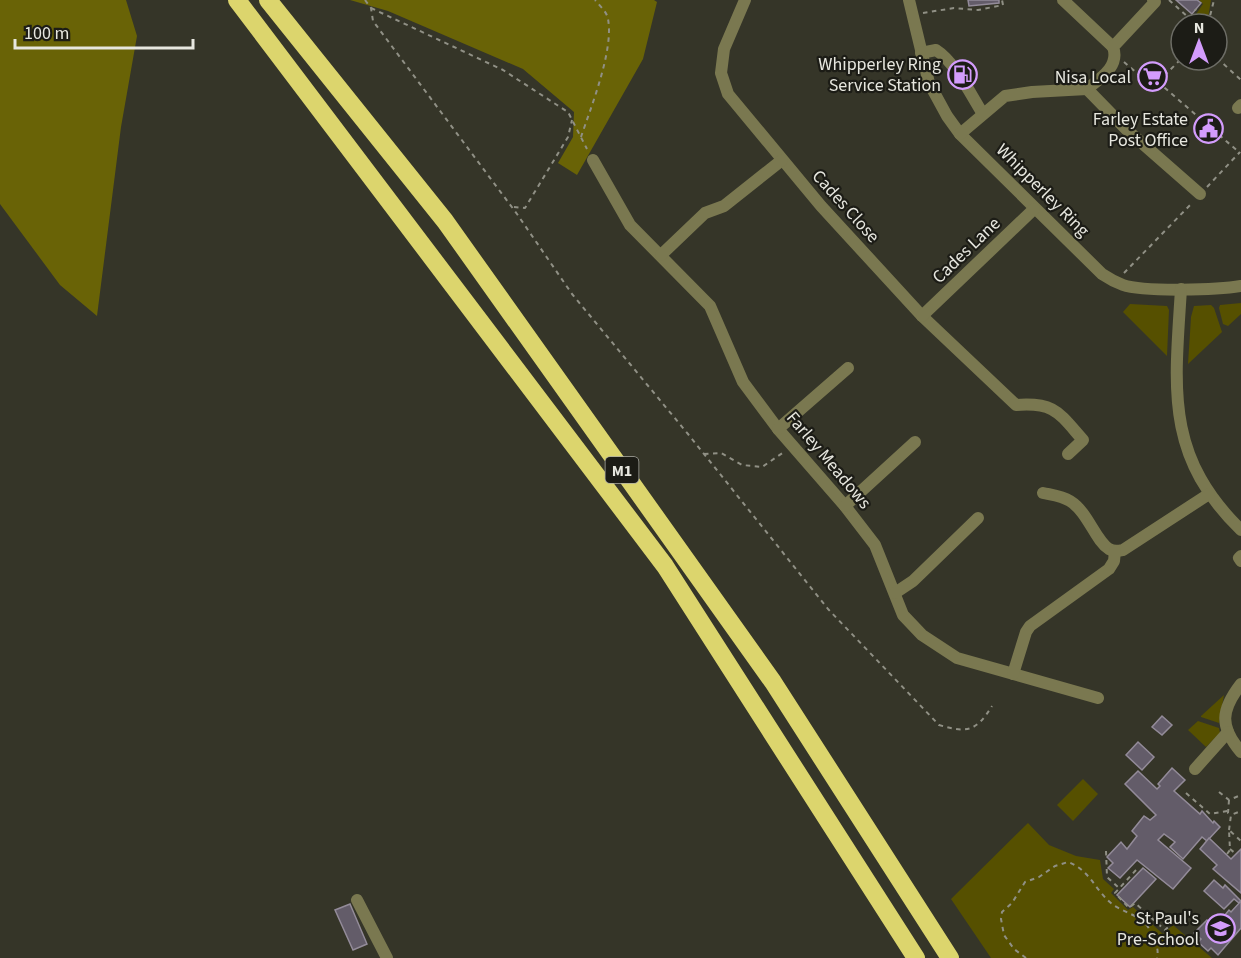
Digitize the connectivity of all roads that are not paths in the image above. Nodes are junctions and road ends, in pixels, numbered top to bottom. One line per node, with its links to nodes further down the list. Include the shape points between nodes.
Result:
1 (237, 0): 39 (highway, M1, via 665,566)
2 (268, 0): 40 (highway, M1, via 444,221 780,692)
3 (745, 0): 13 (street, Cades Close, via 724,48 721,73 728,94)
4 (909, 0): 8 (street, Whipperley Ring)
5 (1063, 0): 7 (street)
6 (1153, 0): 7 (street)
7 (1114, 50): 9 (street, via 1114,63)
8 (921, 53): 10 (street, via 941,53); 11 (street, Whipperley Ring, via 929,83)
9 (1087, 89): 10 (street, via 1005,96); 14 (street)
10 (983, 114): 11 (street)
11 (960, 134): 15 (street, Whipperley Ring)
12 (593, 160): 16 (street, Farley Meadows, via 630,225)
13 (782, 160): 16 (street, via 724,206 705,213); 19 (street, Cades Close)
14 (1200, 194)
15 (1034, 209): 18 (street, Whipperley Ring, via 1116,282 1139,288); 19 (street, Cades Lane)
16 (661, 255): 21 (street, Farley Meadows, via 710,306 742,382)
17 (1241, 286): 18 (street, Whipperley Ring)
18 (1181, 289): 25 (street, via 1178,411 1189,454)
19 (922, 316): 23 (street, Cades Close, via 1016,405 1046,406 1059,412 1083,440)
20 (848, 368): 21 (street)
21 (778, 429): 26 (street, Farley Meadows)
22 (915, 442): 26 (street)
23 (1068, 454)
24 (1043, 493): 29 (street, via 1071,501 1107,548)
25 (1209, 494): 28 (street); 29 (street, via 1123,550)
26 (845, 506): 30 (street, Farley Meadows, via 875,545)
27 (978, 518): 30 (street, via 913,581)
28 (1241, 530)
29 (1115, 551): 31 (street, via 1109,569 1030,626)
30 (895, 593): 31 (street, Farley Meadows, via 903,615 922,635 957,658)
31 (1013, 674): 33 (street, Farley Meadows)
32 (1241, 684): 34 (street, via 1229,700)
33 (1098, 698)
34 (1228, 732): 35 (street); 36 (street)
35 (1241, 752)
36 (1195, 769)
37 (357, 900): 38 (street)
38 (387, 958)
39 (916, 958)
40 (950, 958)

